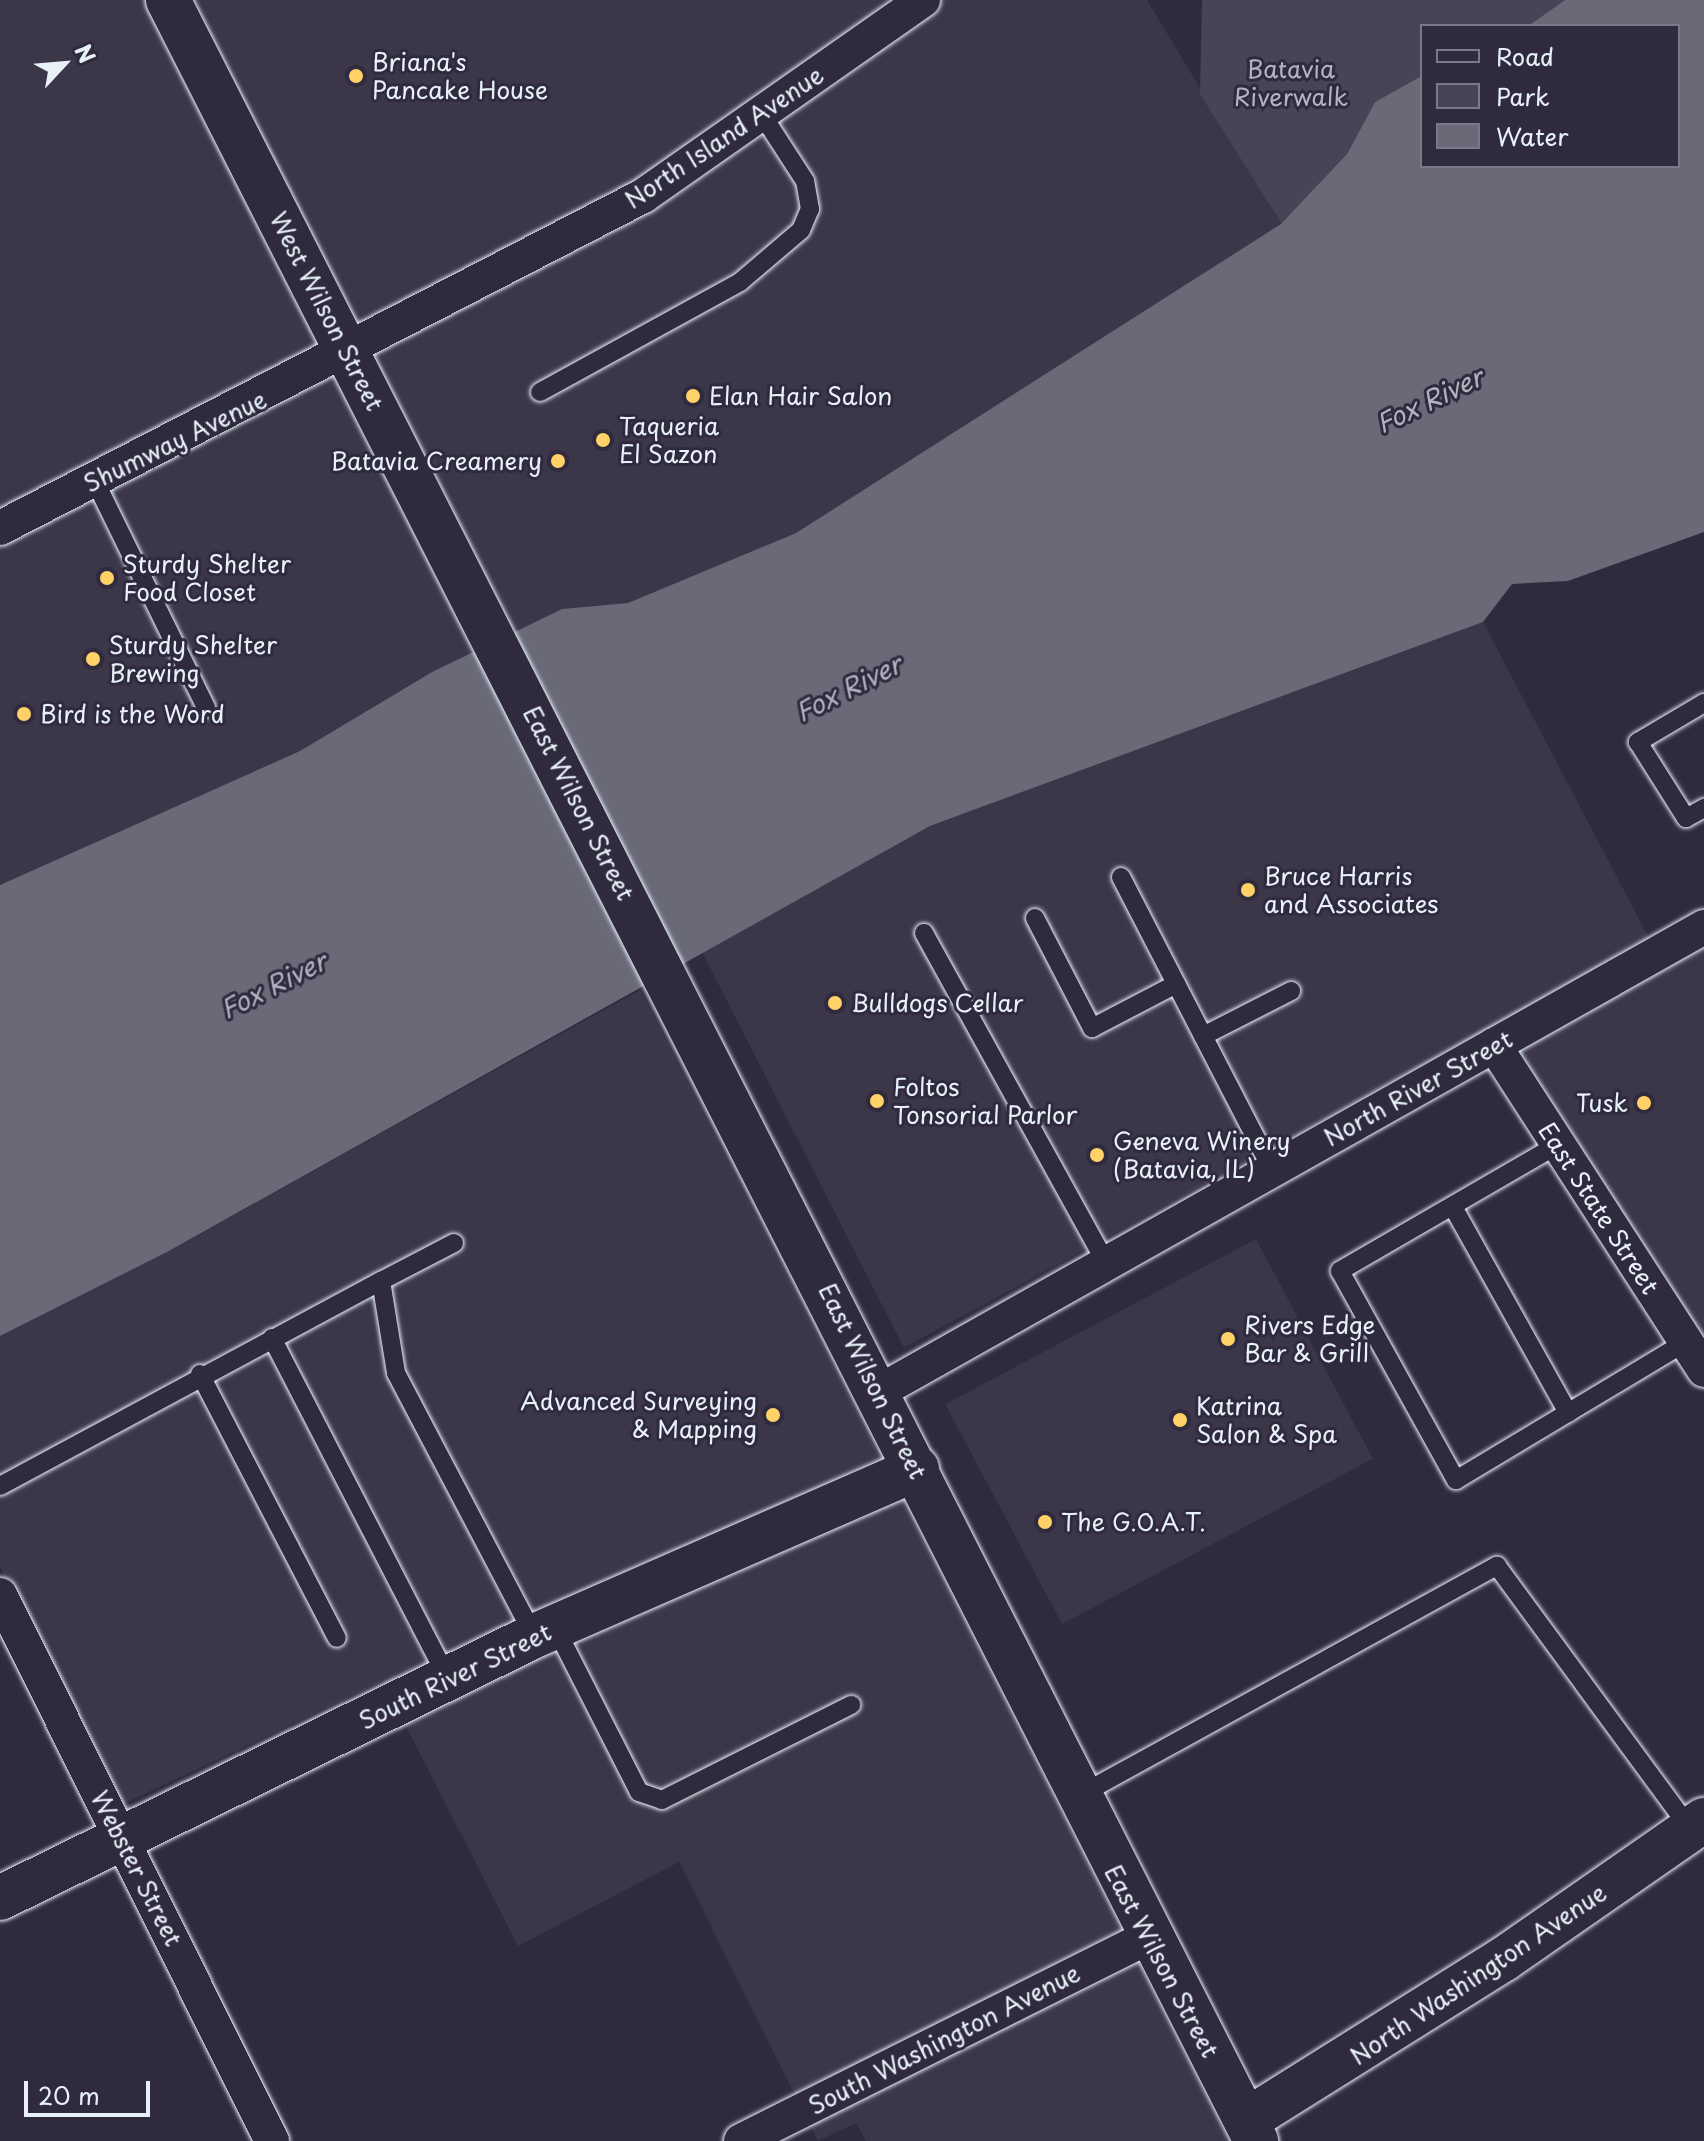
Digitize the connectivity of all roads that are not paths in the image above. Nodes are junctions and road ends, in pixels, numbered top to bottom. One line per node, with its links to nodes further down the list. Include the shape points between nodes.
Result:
1 (168, 0): 4 (main road, West Wilson Street)
2 (923, 0): 3 (street, North Island Avenue)
3 (761, 113): 4 (street, North Island Avenue, via 643,196); 5 (lane, via 805,181 810,209 801,230 740,282)
4 (348, 351): 6 (street, Shumway Avenue); 8 (main road, West Wilson Street)
5 (540, 392)
6 (95, 481): 7 (street, Shumway Avenue); 10 (lane)
7 (0, 528)
8 (486, 622): 29 (main road, East Wilson Street)
9 (1704, 703): 11 (lane, via 1638,742 1686,818)
10 (206, 708)
11 (1704, 808)
12 (1121, 877): 16 (lane)
13 (1035, 918): 16 (lane, via 1092,1028)
14 (1704, 927): 19 (street, North River Street)
15 (924, 933): 24 (lane)
16 (1176, 984): 18 (lane)
17 (1291, 991): 18 (lane)
18 (1203, 1036): 21 (lane)
19 (1494, 1045): 20 (street, East State Street); 21 (street, North River Street)
20 (1557, 1145): 22 (lane); 27 (street, East State Street)
21 (1272, 1170): 24 (street, North River Street)
22 (1453, 1207): 30 (lane); 30 (lane, via 1340,1271 1456,1480)
23 (454, 1243): 25 (lane)
24 (1106, 1263): 29 (street, North River Street)
25 (381, 1281): 26 (lane); 34 (lane, via 396,1373)
26 (272, 1338): 28 (lane); 36 (lane)
27 (1695, 1356): 30 (lane)
28 (200, 1374): 32 (lane); 35 (lane)
29 (880, 1391): 31 (main road, East Wilson Street)
30 (1568, 1413)
31 (917, 1469): 34 (main road, South River Street); 38 (main road, East Wilson Street)
32 (0, 1486)
33 (0, 1595): 40 (street, Webster Street)
34 (545, 1632): 36 (main road, South River Street); 37 (lane, via 639,1792 662,1800)
35 (337, 1638)
36 (448, 1679): 40 (main road, South River Street)
37 (851, 1705)
38 (1077, 1796): 39 (lane, via 1497,1566); 42 (main road, East Wilson Street)
39 (1697, 1825): 43 (main road, North Washington Avenue)
40 (122, 1838): 41 (main road, South River Street); 44 (street, Webster Street)
41 (0, 1898)
42 (1147, 1938): 43 (main road, East Wilson Street); 45 (street, South Washington Avenue)
43 (1252, 2131)
44 (272, 2141)
45 (741, 2141)

